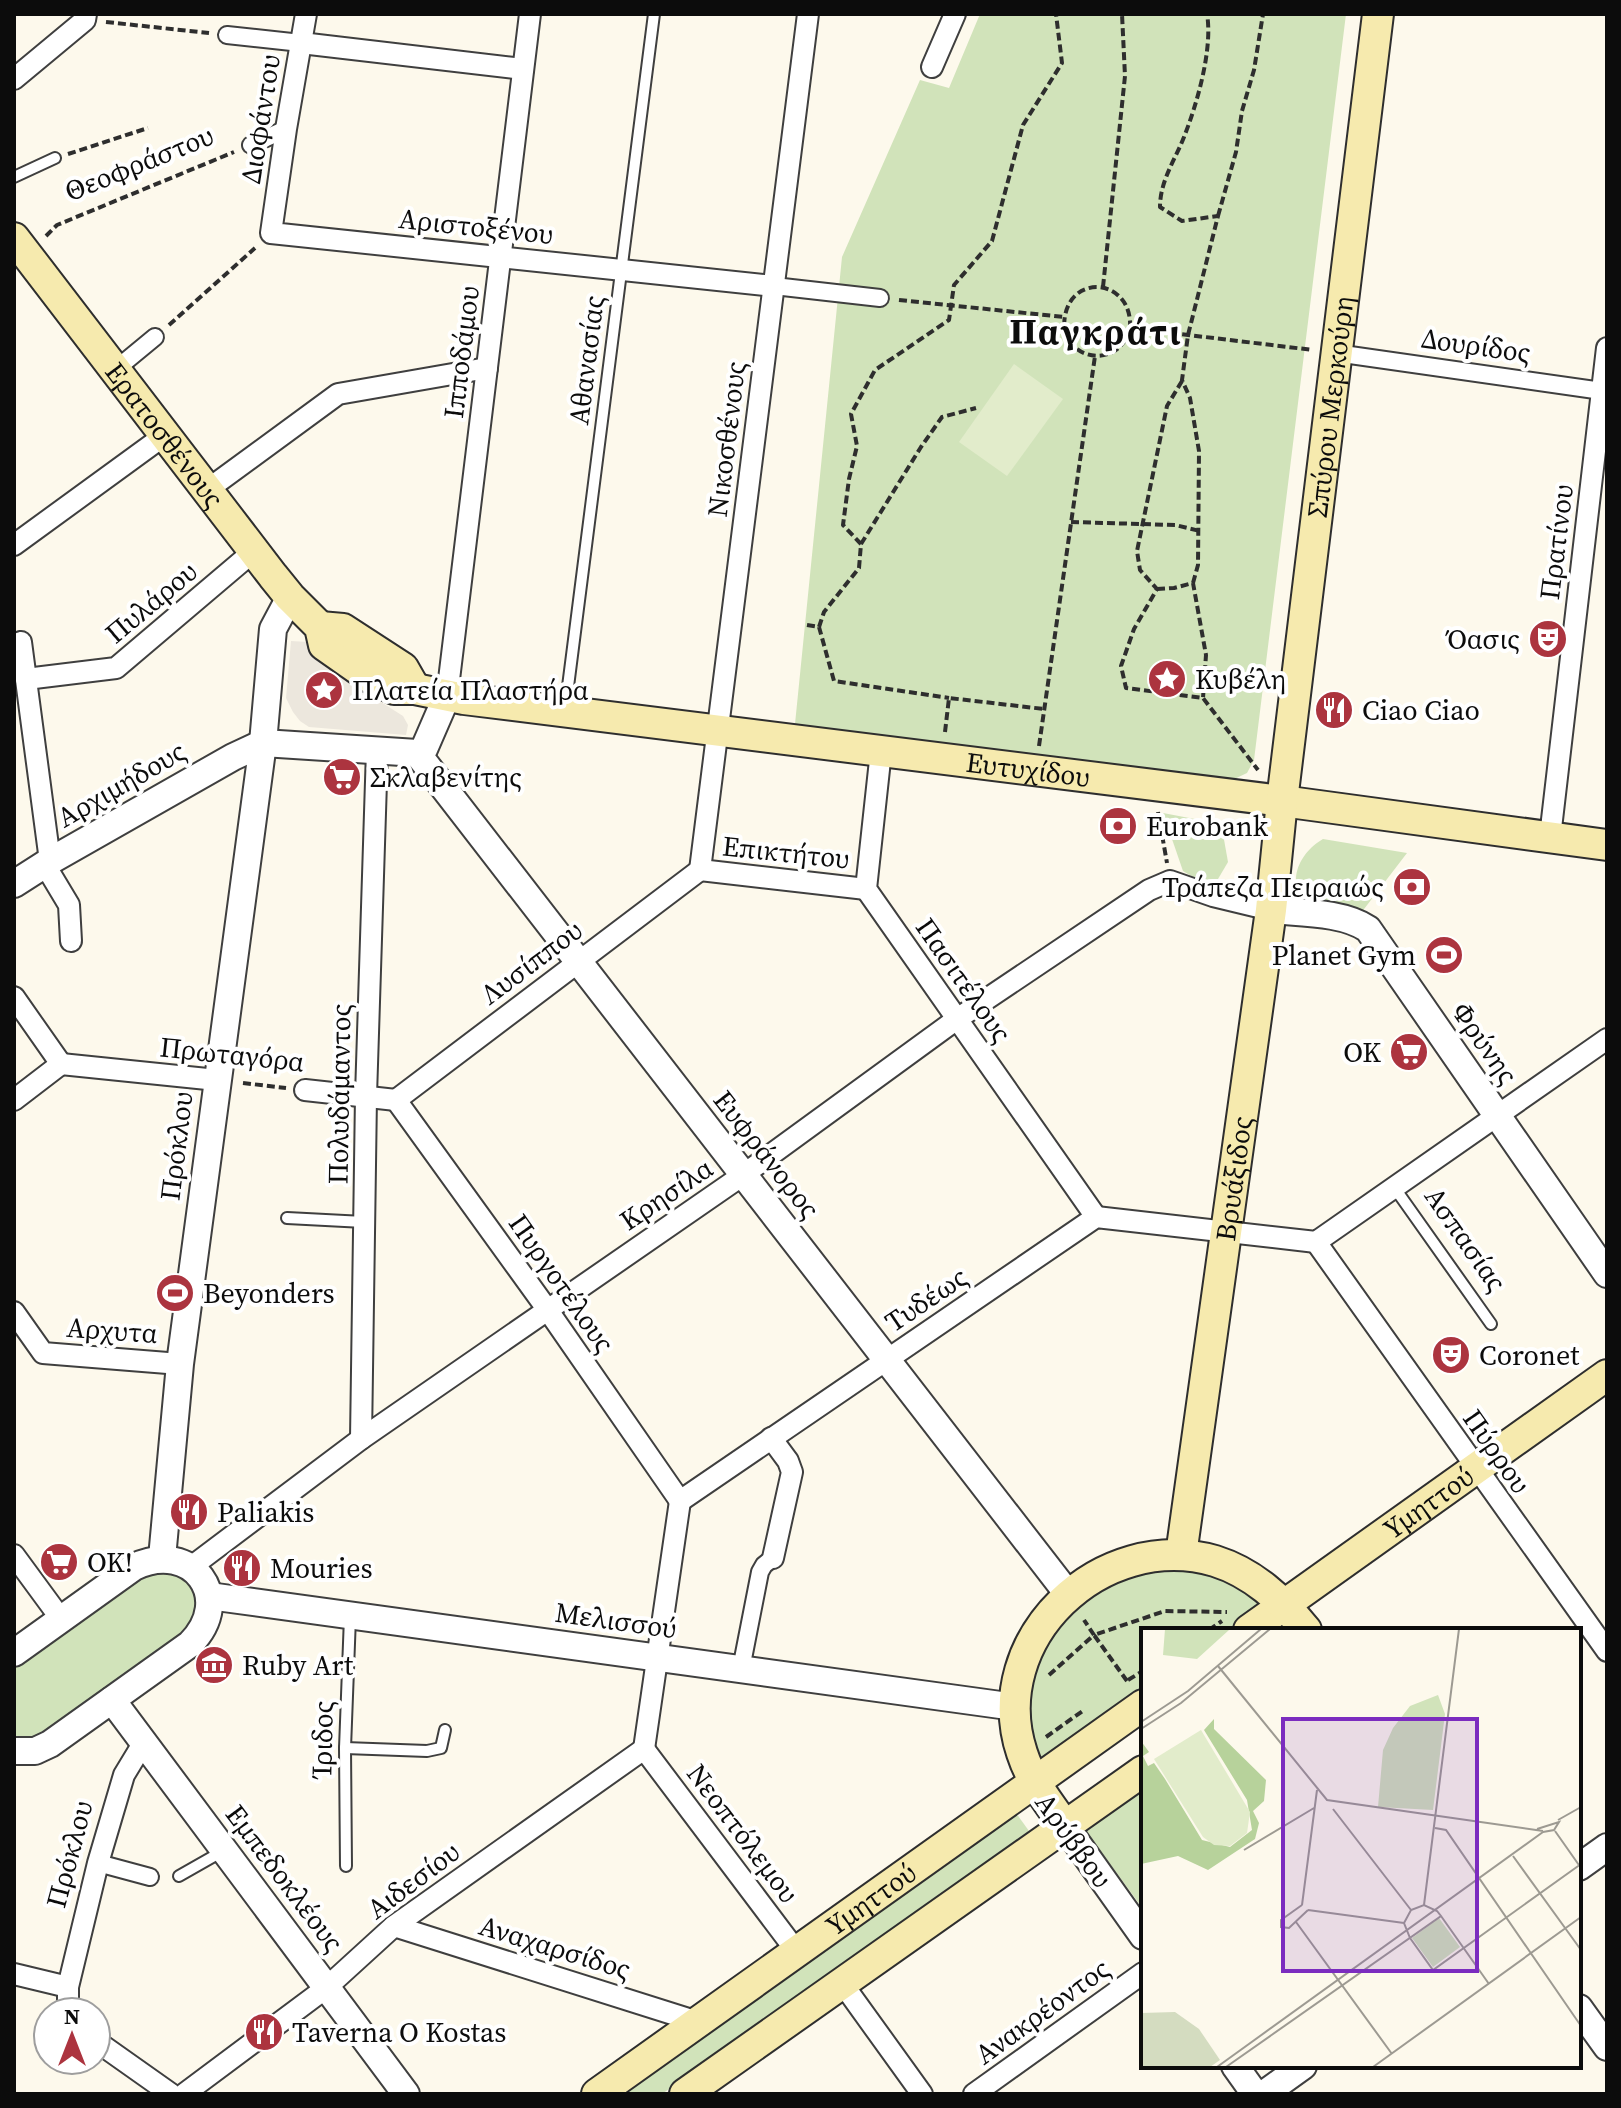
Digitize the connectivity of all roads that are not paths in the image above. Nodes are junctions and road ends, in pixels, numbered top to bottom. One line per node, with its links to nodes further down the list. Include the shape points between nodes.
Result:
1 (306, 14): 9 (street, Διοφάντου)
2 (530, 14): 11 (street, Ιπποδάμου)
3 (654, 14): 20 (lane, Αθανασίας)
4 (808, 14): 21 (street, Νικοσθένους)
5 (955, 14): 10 (street)
6 (1378, 14): 25 (main road, Σπύρου Μερκούρη)
7 (86, 17): 12 (street)
8 (227, 35): 9 (street)
9 (301, 43): 11 (street); 13 (street, Διοφάντου)
10 (932, 67)
11 (523, 69): 19 (street, Ιπποδάμου)
12 (14, 79)
13 (286, 129): 14 (street, Θεοφράστου); 17 (street, Διοφάντου)
14 (251, 145)
15 (55, 158): 16 (lane)
16 (14, 177)
17 (271, 233): 19 (street, Αριστοξένου)
18 (14, 238): 27 (main road, Ερατοσθένους)
19 (500, 256): 20 (street, Αριστοξένου); 26 (street, Ιπποδάμου)
20 (621, 270): 21 (street, Αριστοξένου); 37 (lane, Αθανασίας)
21 (774, 286): 22 (street, Αριστοξένου); 38 (street, Νικοσθένους)
22 (880, 298)
23 (155, 337): 27 (street)
24 (1607, 348): 28 (street, Πρατίνου)
25 (1336, 353): 28 (street, Δουρίδος); 43 (main road, Σπύρου Μερκούρη)
26 (487, 368): 30 (street, via 338,394); 36 (street, Ιπποδάμου)
27 (115, 370): 29 (main road, Ερατοσθένους)
28 (1604, 392): 44 (street, Πρατίνου)
29 (165, 435): 30 (main road, Ερατοσθένους); 31 (street)
30 (207, 490): 32 (main road, Ερατοσθένους)
31 (14, 545)
32 (254, 551): 33 (main road, Ερατοσθένους); 35 (street, Πυλάρου, via 116,668)
33 (290, 597): 36 (main road, Ερατοσθένους, via 320,627 324,645 371,678 394,689); 39 (street, via 273,629)
34 (21, 642): 35 (street)
35 (26, 679): 46 (street)
36 (447, 696): 37 (main road, Ευτυχίδου); 42 (street, via 424,749)
37 (565, 711): 38 (main road, Ευτυχίδου)
38 (718, 730): 41 (main road, Ευτυχίδου); 47 (street, Νικοσθένους)
39 (263, 743): 40 (street); 46 (street, Αρχιμήδους); 57 (street, Πρόκλου)
40 (377, 750): 42 (street); 59 (street, Πολυδάμαντος)
41 (881, 751): 43 (main road, Ευτυχίδου); 49 (street)
42 (417, 753): 52 (street, Ευφράνορος)
43 (1282, 801): 44 (main road, Ευτυχίδου); 50 (main road, Βρυάξιδος)
44 (1550, 837): 45 (main road, Ευτυχίδου)
45 (1607, 845)
46 (47, 863): 48 (street, Αρχιμήδους); 51 (street, via 69,905)
47 (700, 870): 49 (street, Επικτήτου); 52 (street, Λυσίππου)
48 (14, 884)
49 (866, 889): 54 (street, Πασιτέλους)
50 (1271, 910): 54 (street, Κρησίλα, via 1170,881); 62 (street, Φρύνης, via 1342,918 1368,929); 68 (main road, Βρυάξιδος)
51 (71, 941)
52 (577, 962): 61 (street, Λυσίππου); 63 (street, Ευφράνορος)
53 (14, 997): 56 (street)
54 (957, 1019): 63 (street, Κρησίλα); 65 (street, Πασιτέλους)
55 (1607, 1039): 62 (street, Ασπασίας)
56 (61, 1064): 57 (street, Πρωταγόρα); 60 (street)
57 (217, 1080): 75 (street, Πρόκλου)
58 (305, 1090): 59 (street, Πρωταγόρα)
59 (366, 1096): 61 (street, Πρωταγόρα); 67 (street, Πολυδάμαντος)
60 (14, 1100)
61 (396, 1100): 71 (street, Πυργοτέλους)
62 (1497, 1116): 64 (street, Ασπασίας); 70 (street, Φρύνης)
63 (743, 1175): 71 (street, Κρησίλα); 74 (street, Ευφράνορος)
64 (1394, 1187): 69 (street, Ασπασίας); 73 (lane, Ασπασίας)
65 (1096, 1217): 68 (street); 74 (street, Τυδέως)
66 (287, 1218): 67 (lane)
67 (364, 1222): 78 (street, Πολυδάμαντος)
68 (1226, 1231): 69 (street); 82 (main road, Βρυάξιδος)
69 (1316, 1242): 79 (street, Πύρρου)
70 (1607, 1274)
71 (547, 1309): 78 (street, Κρησίλα); 80 (street, Πυργοτέλους)
72 (14, 1312): 75 (street, Αρχυτα, via 43,1353)
73 (1491, 1324)
74 (887, 1359): 77 (street, Τυδέως); 86 (street, Ευφράνορος)
75 (180, 1364): 83 (street, Πρόκλου)
76 (1607, 1375): 79 (main road, Υμηττού)
77 (771, 1438): 80 (street, Τυδέως); 84 (street, via 795,1476)
78 (361, 1439): 85 (street, Κρησίλα)
79 (1475, 1468): 88 (main road, Υμηττού); 93 (street, Πύρρου)
80 (680, 1501): 95 (street)
81 (14, 1555): 90 (street)
82 (1181, 1555): 86 (main road, via 1137,1558 1101,1572); 88 (main road, via 1214,1561 1249,1576)
83 (162, 1558): 85 (street); 90 (street, via 134,1567)
84 (780, 1560): 96 (street, via 760,1572)
85 (191, 1567): 87 (street)
86 (1068, 1594): 97 (main road, via 1042,1623 1023,1660)
87 (209, 1596): 89 (street, Μελισσού); 98 (street, via 201,1634)
88 (1285, 1604): 91 (main road, Υμηττού); 92 (main road)
89 (350, 1615): 95 (street, Μελισσού); 102 (lane, Ίριδος)
90 (61, 1619): 94 (street)
91 (1239, 1621)
92 (1304, 1628)
93 (1607, 1651)
94 (14, 1653)
95 (658, 1658): 96 (street, Μελισσού); 103 (street)
96 (741, 1669): 97 (street, Μελισσού)
97 (1016, 1697): 106 (main road, Αρύββου, via 1021,1751)
98 (112, 1700): 101 (street, Εμπεδοκλέους); 104 (street, via 50,1744 35,1751)
99 (1141, 1706): 106 (main road, Υμηττού)
100 (445, 1730): 102 (lane, via 441,1748 427,1751)
101 (144, 1742): 109 (street, Εμπεδοκλέους); 110 (street, Πρόκλου, via 124,1775)
102 (345, 1748): 111 (lane, Ίριδος)
103 (644, 1749): 115 (street, Αιδεσίου); 117 (street, Νεοπτόλεμου)
104 (14, 1751)
105 (1141, 1772): 107 (main road, Υμηττού)
106 (1034, 1783): 107 (main road, Αρύββου); 117 (main road, Υμηττού)
107 (1065, 1826): 116 (street, Αρύββου); 120 (main road, Υμηττού)
108 (1607, 1847): 112 (street)
109 (224, 1850): 113 (lane); 122 (street, Εμπεδοκλέους)
110 (98, 1863): 114 (street); 121 (street, Πρόκλου)
111 (346, 1866)
112 (1581, 1866)
113 (179, 1876)
114 (150, 1877)
115 (394, 1926): 122 (street, Αιδεσίου); 125 (street, Αναχαρσίδος)
116 (1141, 1933)
117 (797, 1952): 125 (main road, Υμηττού)
118 (14, 1974): 121 (street)
119 (1141, 1974): 136 (street, Ανακρέοντος)
120 (842, 1983): 130 (street); 135 (main road, Υμηττού)
121 (68, 1987): 123 (street, Πρόκλου)
122 (326, 1988): 132 (street, Αιδεσίου); 133 (street, Εμπεδοκλέους)
123 (68, 1996)
124 (1581, 2011): 126 (street)
125 (698, 2022): 134 (main road, Υμηττού)
126 (1607, 2047)
127 (112, 2052): 131 (street)
128 (1236, 2068): 137 (street)
129 (1300, 2068): 138 (street)
130 (919, 2093)
131 (171, 2094)
132 (184, 2094)
133 (406, 2094)
134 (597, 2094)
135 (685, 2094)
136 (974, 2094)
137 (1255, 2094)
138 (1264, 2094)

